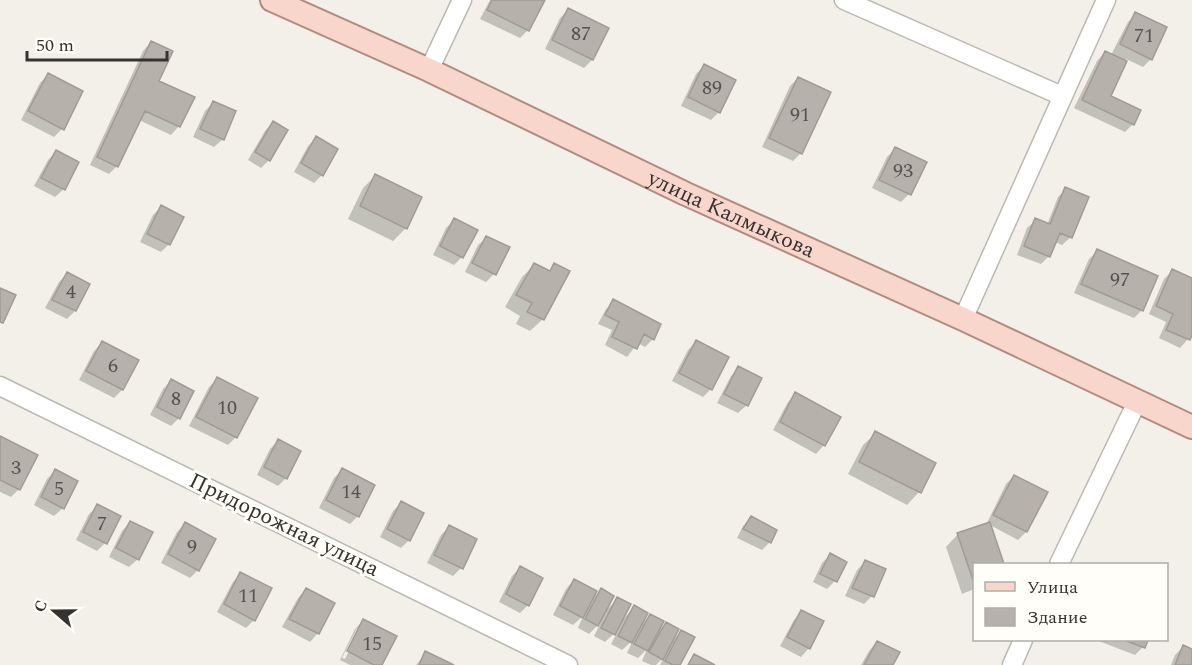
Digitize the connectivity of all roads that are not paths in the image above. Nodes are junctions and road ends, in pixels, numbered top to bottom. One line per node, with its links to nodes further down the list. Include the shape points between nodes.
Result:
1 (272, 0): 5 (main road, улица Калмыкова)
2 (462, 0): 5 (street)
3 (844, 0): 6 (street)
4 (1106, 0): 6 (street)
5 (429, 70): 7 (main road, улица Калмыкова, via 686,194)
6 (1062, 96): 7 (street)
7 (963, 319): 9 (main road, улица Калмыкова)
8 (0, 386): 13 (street, Придорожная улица)
9 (1137, 402): 10 (main road, улица Калмыкова); 11 (street)
10 (1192, 427)
11 (1059, 563)
12 (1022, 641): 14 (street)
13 (568, 665)
14 (1012, 665)

